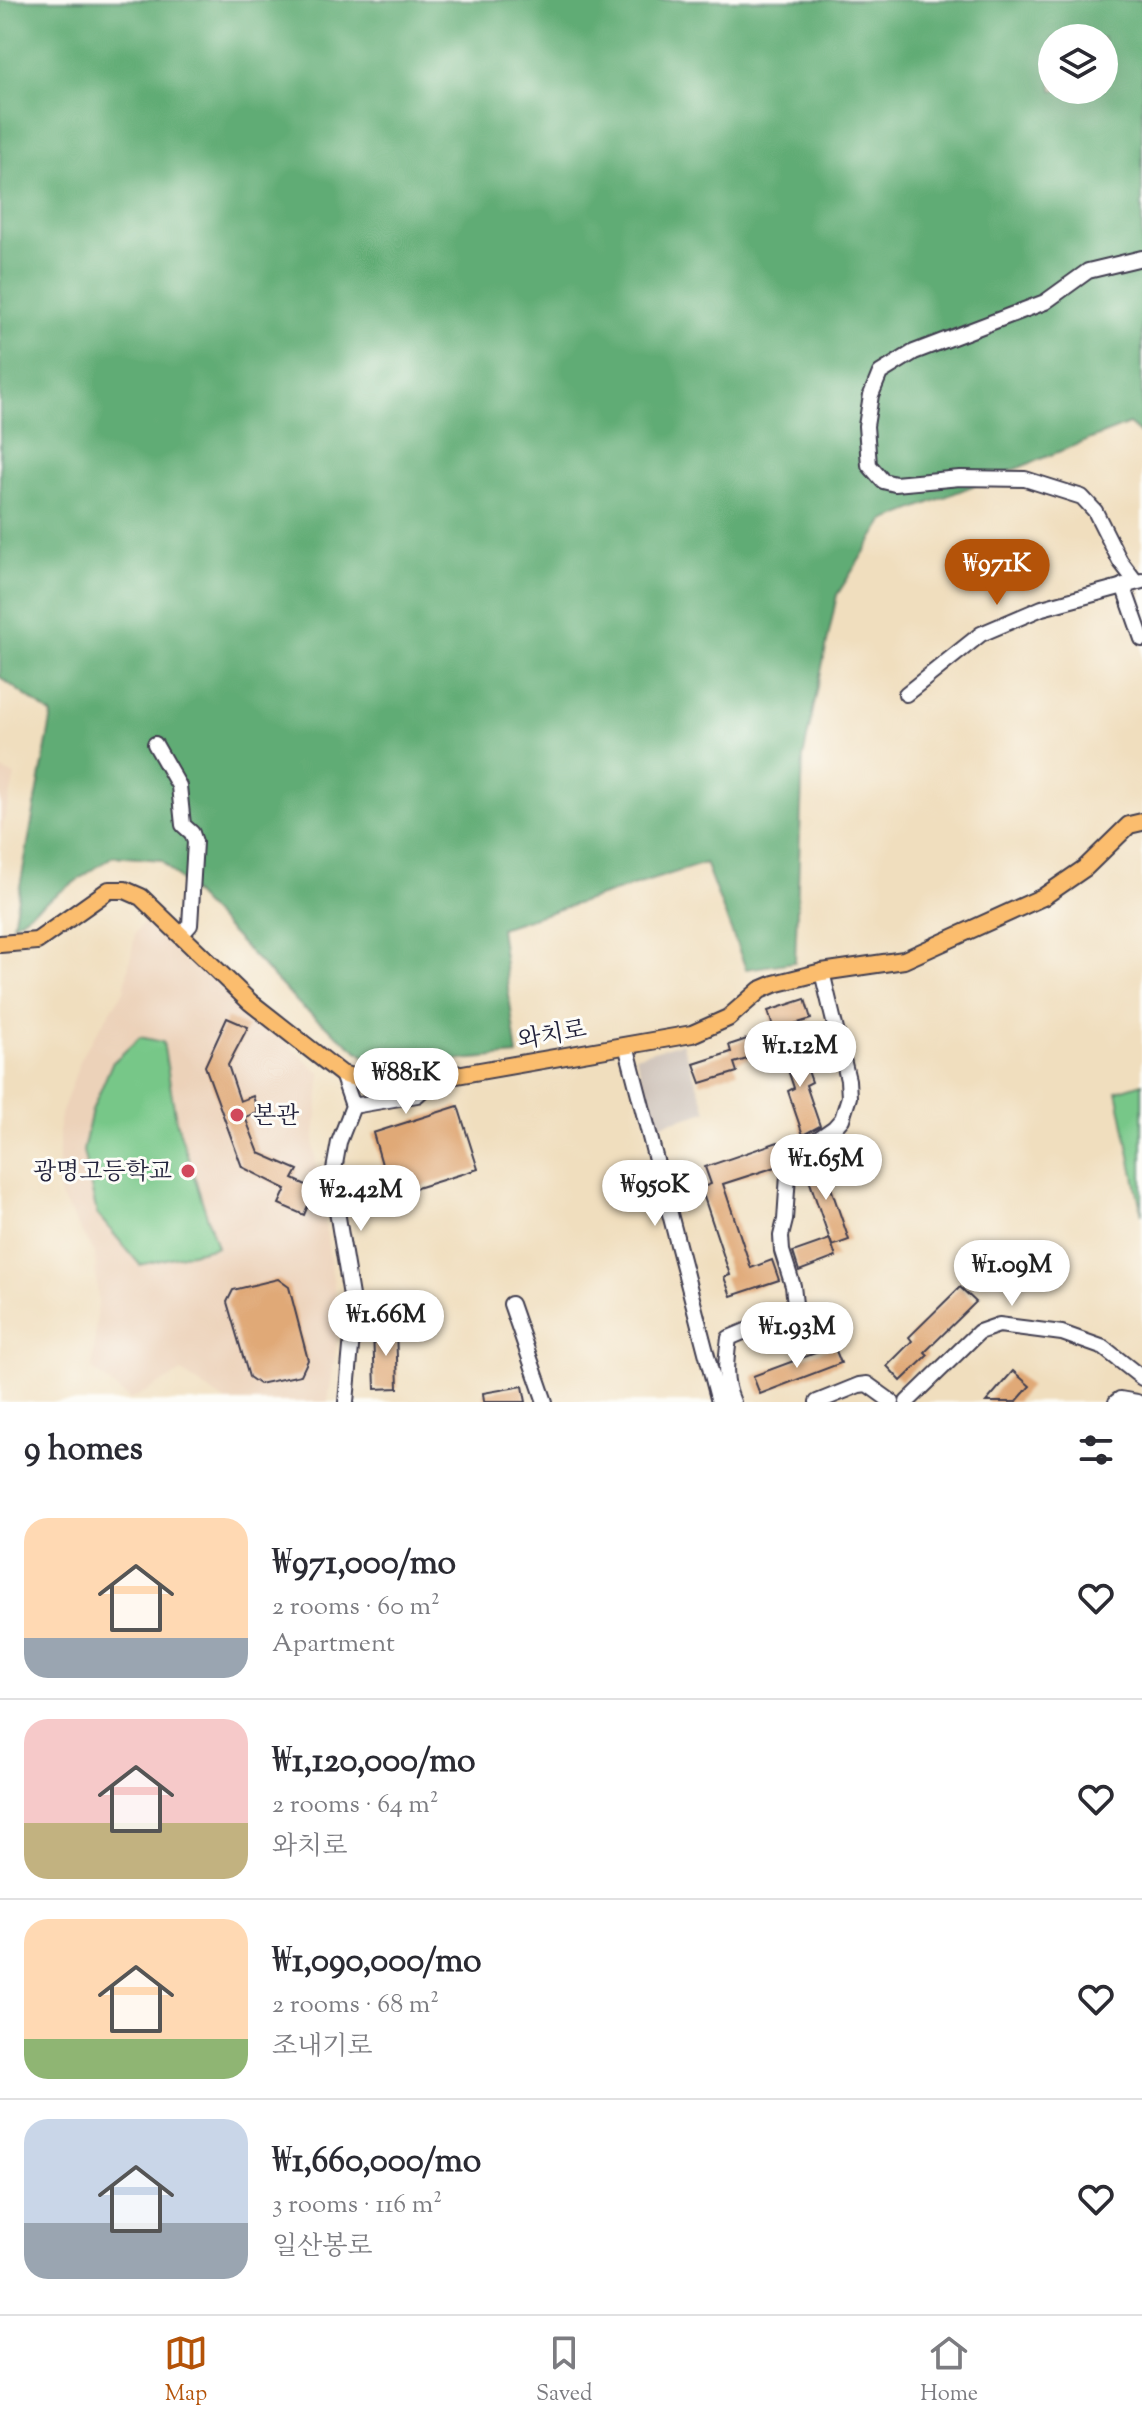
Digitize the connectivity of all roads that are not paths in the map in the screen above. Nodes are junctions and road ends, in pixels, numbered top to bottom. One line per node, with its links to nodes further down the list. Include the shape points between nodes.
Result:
1 (1142, 258): 2 (street, via 1088,271 1045,302 914,352 880,373 866,426 869,465 883,481 1025,479 1082,497 1095,511)
2 (1133, 583): 3 (street); 4 (street, via 1042,608 981,634)
3 (1142, 639)
4 (906, 694)
5 (155, 744): 7 (street, via 179,786 183,825 195,842 190,925)
6 (1142, 822): 9 (main road, 와치로, via 1129,825 1085,868 1043,897 904,960)
7 (181, 935): 8 (main road, 와치로, via 141,897 109,890 37,941); 11 (main road, 와치로, via 250,1002)
8 (0, 944)
9 (822, 972): 10 (main road, 와치로, via 760,990 728,1018 692,1034); 15 (street, via 848,1080 848,1106 834,1128 798,1153 788,1175 781,1236 795,1304 786,1314)
10 (626, 1045): 12 (main road, 와치로); 16 (street)
11 (342, 1074): 12 (main road, 와치로, via 372,1083); 13 (street)
12 (435, 1079): 13 (street, via 417,1095)
13 (353, 1106): 18 (street, via 332,1181 354,1314)
14 (511, 1304): 19 (street)
15 (729, 1338): 16 (street); 21 (street, via 726,1371)
16 (706, 1346): 20 (street)
17 (1142, 1378): 24 (street, via 1104,1348 1062,1333 999,1325 979,1332)
18 (346, 1402)
19 (545, 1402)
20 (719, 1402)
21 (733, 1402)
22 (817, 1402): 23 (street, via 867,1384)
23 (892, 1402)
24 (907, 1402)
25 (1116, 1402): 26 (street)
26 (1137, 1402)

